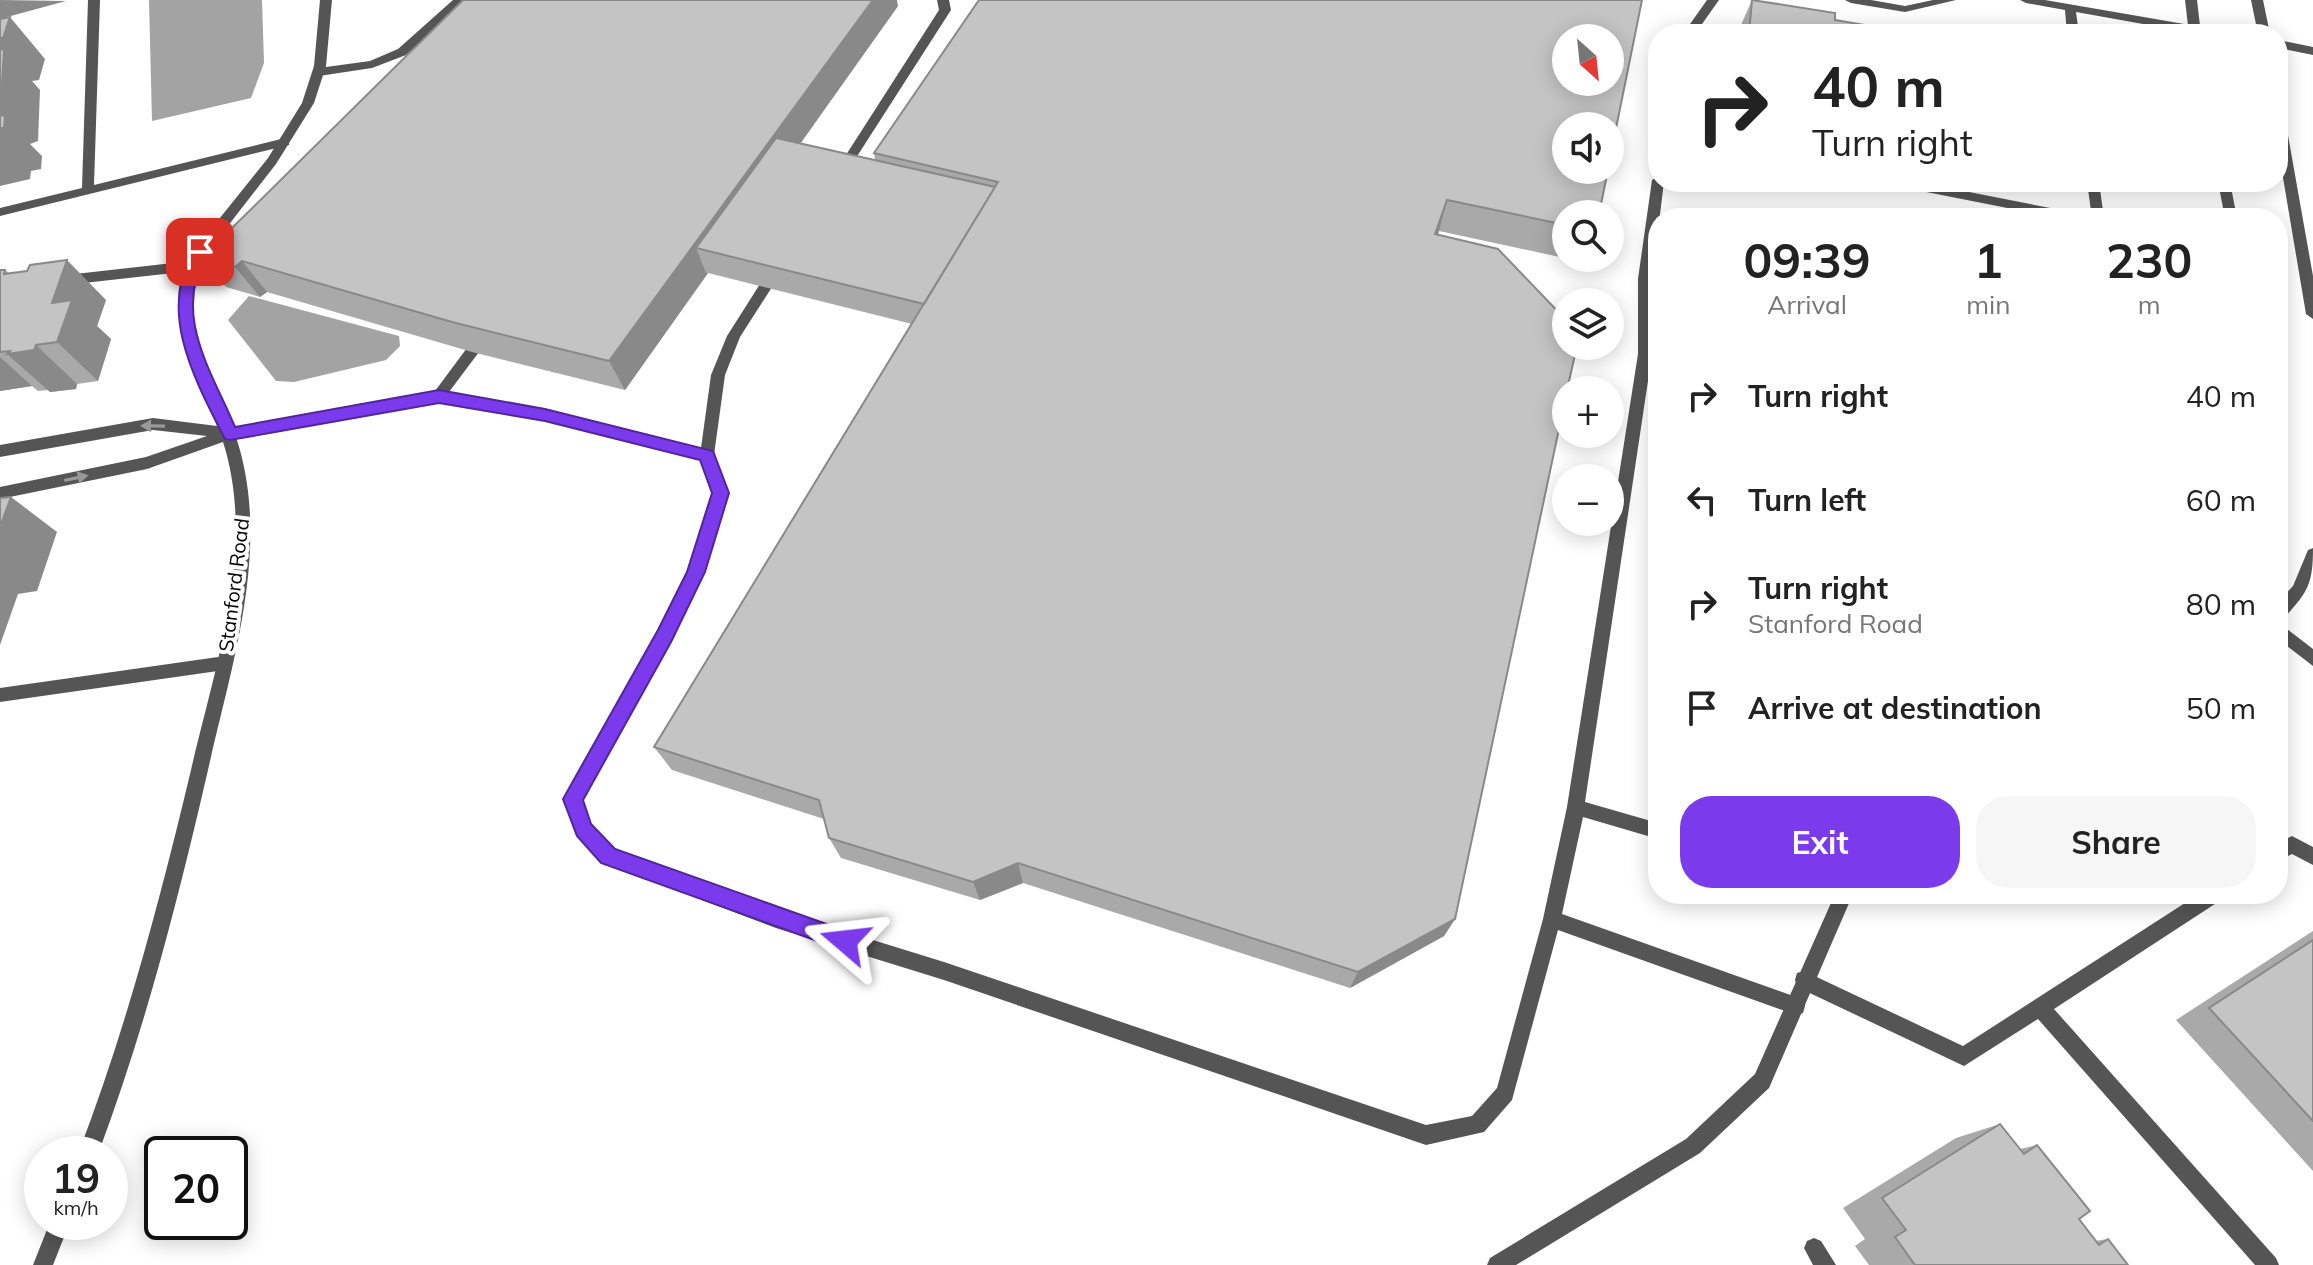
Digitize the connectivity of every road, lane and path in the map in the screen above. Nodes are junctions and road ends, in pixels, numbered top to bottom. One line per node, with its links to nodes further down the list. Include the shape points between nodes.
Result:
1 (94, 0): 23 (street)
2 (326, 0): 19 (street, Stanford Road)
3 (460, 0): 19 (street, via 402,52 372,64)
4 (943, 0): 22 (street, via 945,10)
5 (1712, 0): 12 (street)
6 (1851, 0): 7 (street, via 1905,9)
7 (1950, 0)
8 (2026, 0): 11 (street)
9 (2191, 0): 15 (street)
10 (2257, 0): 16 (street)
11 (2070, 8): 13 (street); 14 (street)
12 (1696, 24)
13 (2072, 24)
14 (2153, 24)
15 (2194, 24)
16 (2262, 24)
17 (2288, 46): 18 (street)
18 (2313, 51)
19 (319, 72): 20 (street, Stanford Road)
20 (285, 142): 23 (street); 28 (street, Stanford Road)
21 (2288, 167): 30 (street)
22 (838, 175)
23 (88, 190): 26 (street)
24 (1947, 192): 25 (street)
25 (2030, 208)
26 (0, 212)
27 (1648, 256): 45 (street, via 1645,354)
28 (191, 266): 29 (street); 35 (street, Stanford Road, via 184,299 186,330)
29 (44, 282)
30 (2310, 286): 32 (street)
31 (765, 287): 37 (street, via 734,336 718,375)
32 (2313, 314)
33 (472, 352): 34 (street)
34 (439, 396): 35 (street); 37 (street, via 545,415)
35 (230, 434): 36 (street, one-way to 36, via 153,424); 38 (street, one-way to 35, via 147,463); 43 (street, Stanford Road, via 243,497 239,571)
36 (0, 451)
37 (707, 455): 51 (street, via 721,493 696,572 572,799 584,830 608,856 776,919 1426,1135 1477,1125 1505,1093)
38 (0, 493)
39 (2313, 554): 40 (street, via 2300,590)
40 (2288, 603)
41 (2288, 638): 42 (street)
42 (2313, 659)
43 (225, 663): 44 (street); 55 (street, Stanford Road, via 161,927 117,1081)
44 (0, 695)
45 (1576, 807): 46 (street); 51 (street)
46 (1648, 828)
47 (2288, 847): 48 (street)
48 (2313, 857)
49 (1839, 904): 52 (street)
50 (2200, 904): 54 (street)
51 (1552, 919): 53 (street)
52 (1804, 980): 53 (street); 54 (street, via 1964,1056)
53 (1796, 1006): 58 (street, via 1762,1081 1693,1146)
54 (2040, 1007): 59 (street)
55 (95, 1136)
56 (53, 1240): 57 (street)
57 (43, 1265)
58 (1497, 1265)
59 (2269, 1265)

